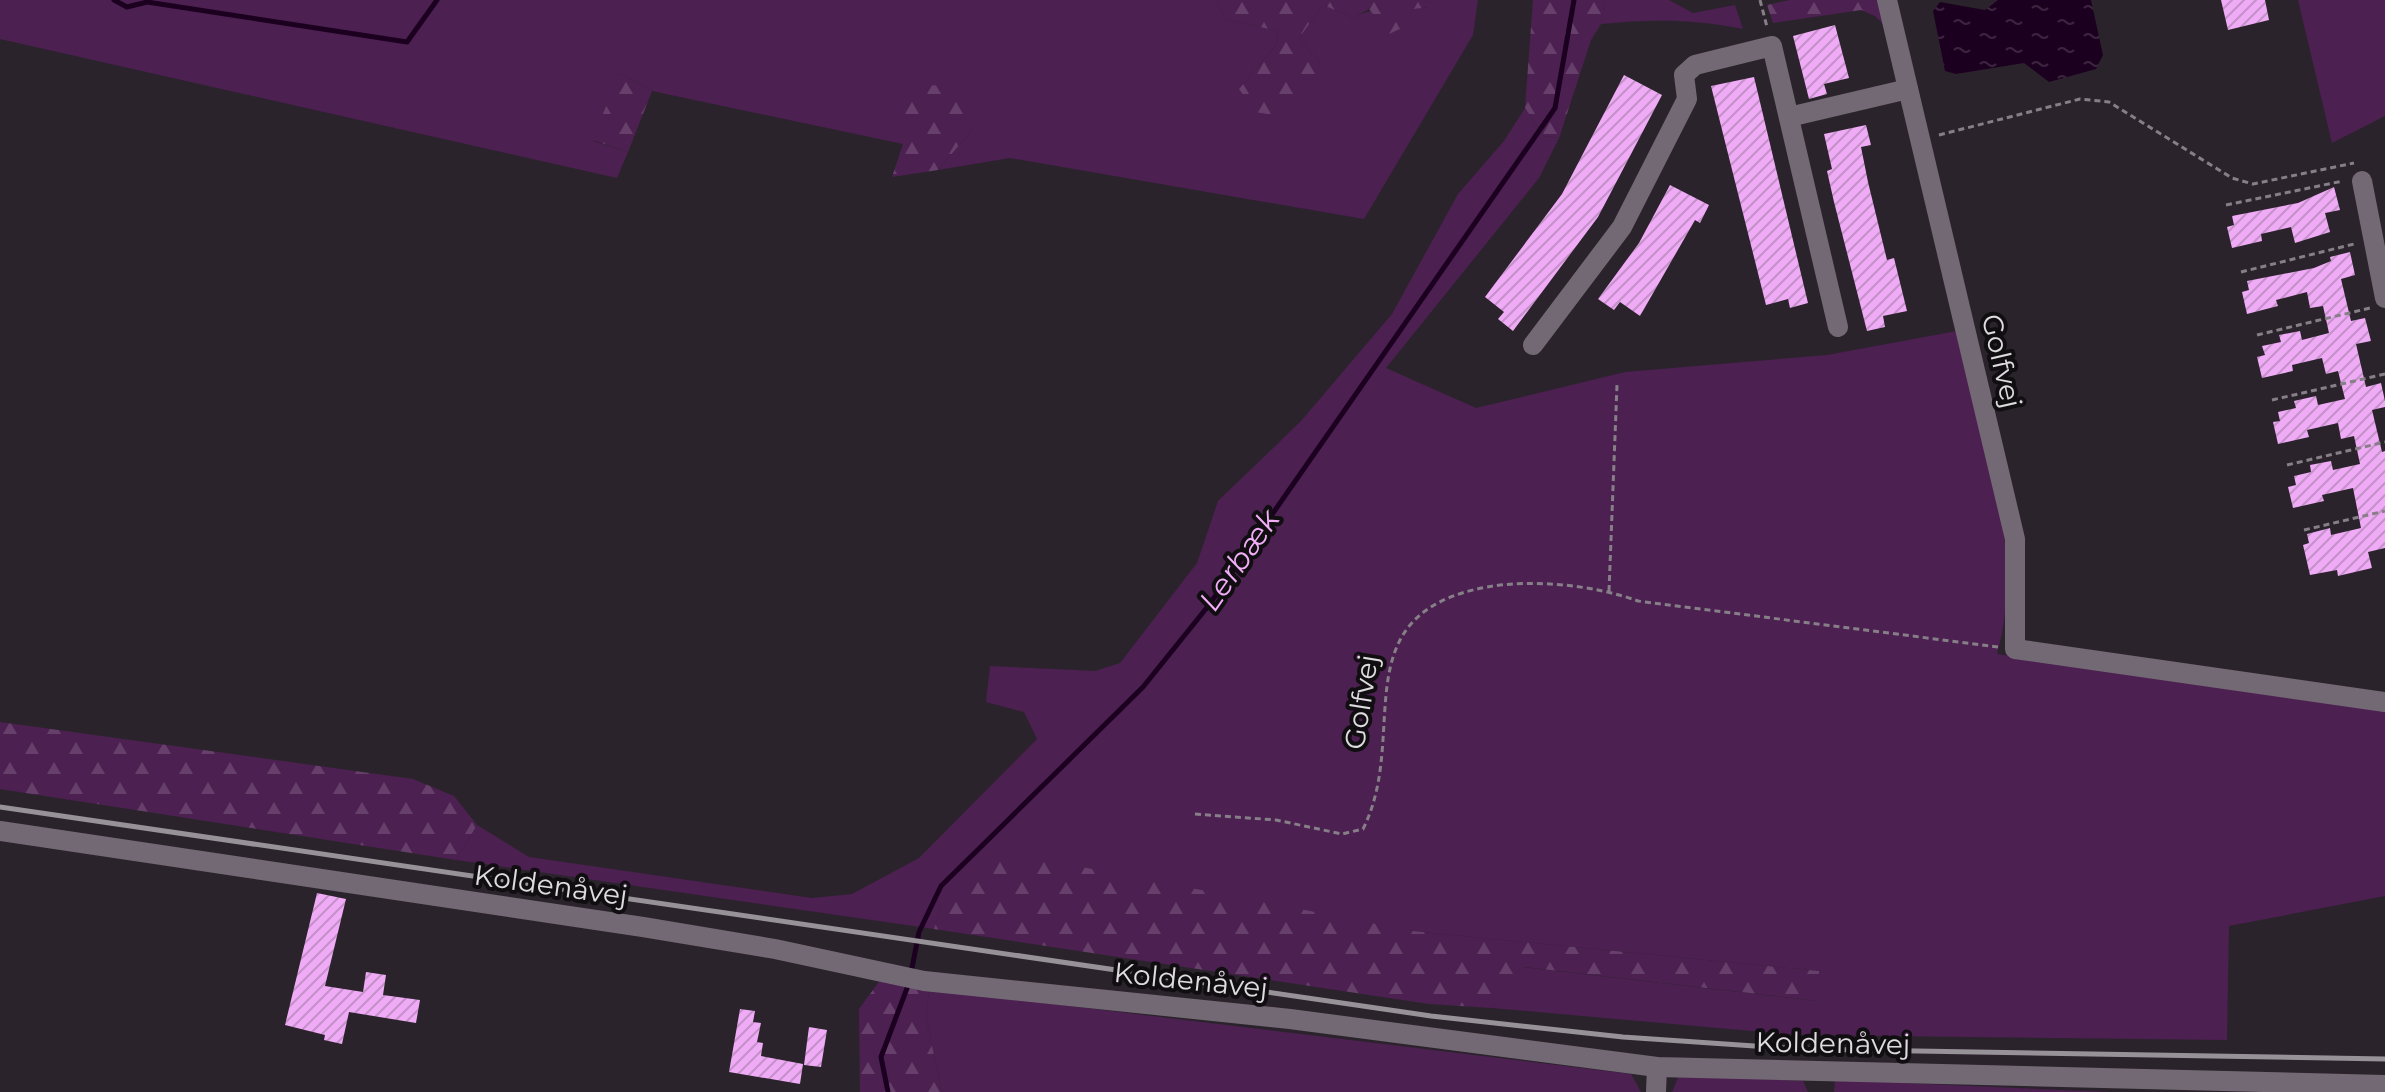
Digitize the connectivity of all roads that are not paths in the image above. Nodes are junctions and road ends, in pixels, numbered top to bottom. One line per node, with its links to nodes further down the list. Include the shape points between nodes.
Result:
1 (1887, 0): 2 (street, Golfvej)
2 (1908, 89): 3 (street); 8 (street, Golfvej, via 2015,539 2015,649)
3 (1789, 117): 6 (street); 7 (street, via 1772,46 1695,65 1684,75 1687,99 1622,227)
4 (2362, 181): 5 (street)
5 (2378, 303)
6 (1838, 327)
7 (1533, 345)
8 (2385, 702)
9 (0, 831): 10 (street, Koldenåvej, via 643,927 924,981 1290,1019)
10 (1657, 1067): 11 (street, Koldenåvej); 12 (street)
11 (2385, 1085)
12 (1656, 1092)

